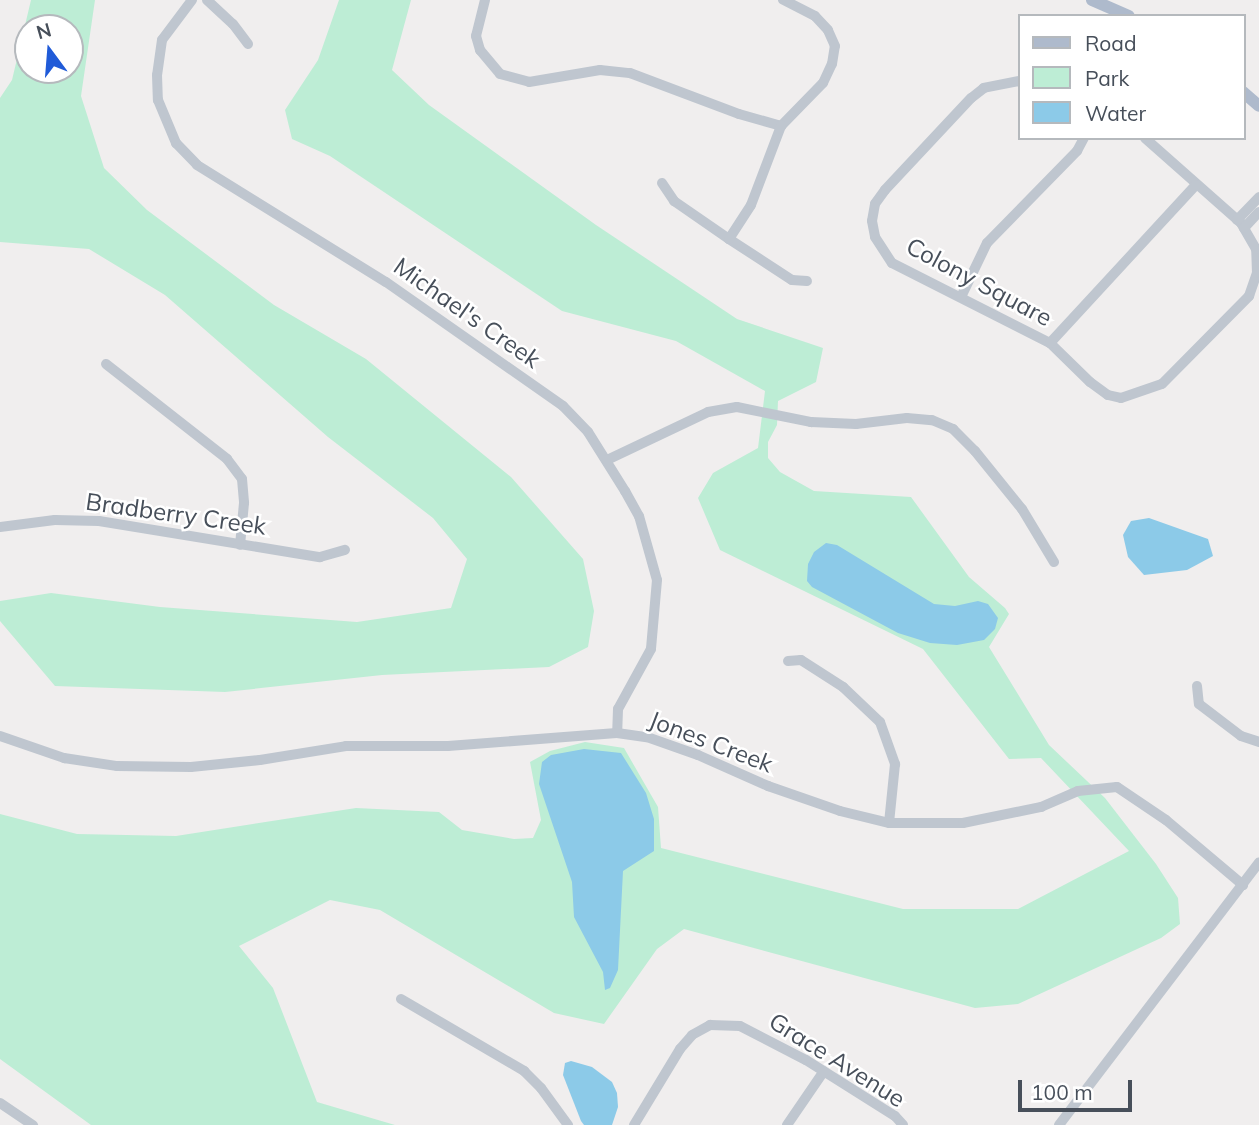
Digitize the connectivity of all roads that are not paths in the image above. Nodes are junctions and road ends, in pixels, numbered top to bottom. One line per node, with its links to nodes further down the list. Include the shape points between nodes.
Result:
1 (192, 0): 24 (street, Michael's Creek, via 162,40 157,75 158,100 176,143 197,165 386,282 563,406)
2 (207, 0): 7 (street)
3 (485, 0): 11 (street, via 476,36 480,50 500,74 529,82 600,70 630,73)
4 (783, 0): 11 (street, via 816,16 835,46 823,83)
5 (1092, 0): 6 (main road)
6 (1124, 14)
7 (248, 44)
8 (1018, 80): 21 (street, Colony Square, via 984,88 971,98 875,204 875,237 892,263)
9 (1245, 94): 10 (main road)
10 (1259, 106)
11 (781, 126): 19 (street, via 751,205)
12 (1083, 140): 21 (street, via 987,243)
13 (1147, 140): 15 (street, Colony Square)
14 (662, 183): 19 (street, via 674,201)
15 (1196, 186): 18 (street, Colony Square); 22 (street)
16 (1259, 197): 18 (street)
17 (1259, 212): 18 (street)
18 (1240, 224): 22 (street, Colony Square, via 1258,261 1249,296 1162,384 1133,396 1108,395)
19 (729, 240): 20 (street, via 792,280)
20 (807, 281)
21 (961, 297): 22 (street, Colony Square)
22 (1051, 343)
23 (106, 364): 26 (street, via 227,459 242,479)
24 (607, 460): 28 (street, via 708,412 737,407 811,422 932,420 953,429 975,451 1022,509); 31 (street, Michael's Creek, via 639,516 657,580 651,649 618,709)
25 (0, 527): 26 (street, Bradberry Creek, via 55,520 99,522)
26 (240, 545): 27 (street, Bradberry Creek, via 320,557)
27 (345, 550)
28 (1054, 562)
29 (788, 661): 34 (street, via 801,660 843,687 880,722 895,764)
30 (1197, 686): 33 (street, via 1199,704 1241,736)
31 (617, 733): 32 (street, Jones Creek, via 448,746 346,746 191,767 117,766 64,758); 34 (street, Jones Creek, via 647,737 768,786)
32 (0, 736)
33 (1259, 742)
34 (889, 823): 36 (street, Jones Creek, via 963,823 1041,807 1078,791 1117,787 1166,820)
35 (1259, 862): 36 (street)
36 (1243, 885): 45 (street)
37 (401, 999): 41 (street, via 524,1071)
38 (824, 1071): 42 (street, Grace Avenue, via 740,1026 710,1025 680,1049); 43 (street); 44 (street, Grace Avenue)
39 (0, 1103): 40 (street)
40 (33, 1125)
41 (568, 1125)
42 (634, 1125)
43 (787, 1125)
44 (903, 1125)
45 (1059, 1125)

